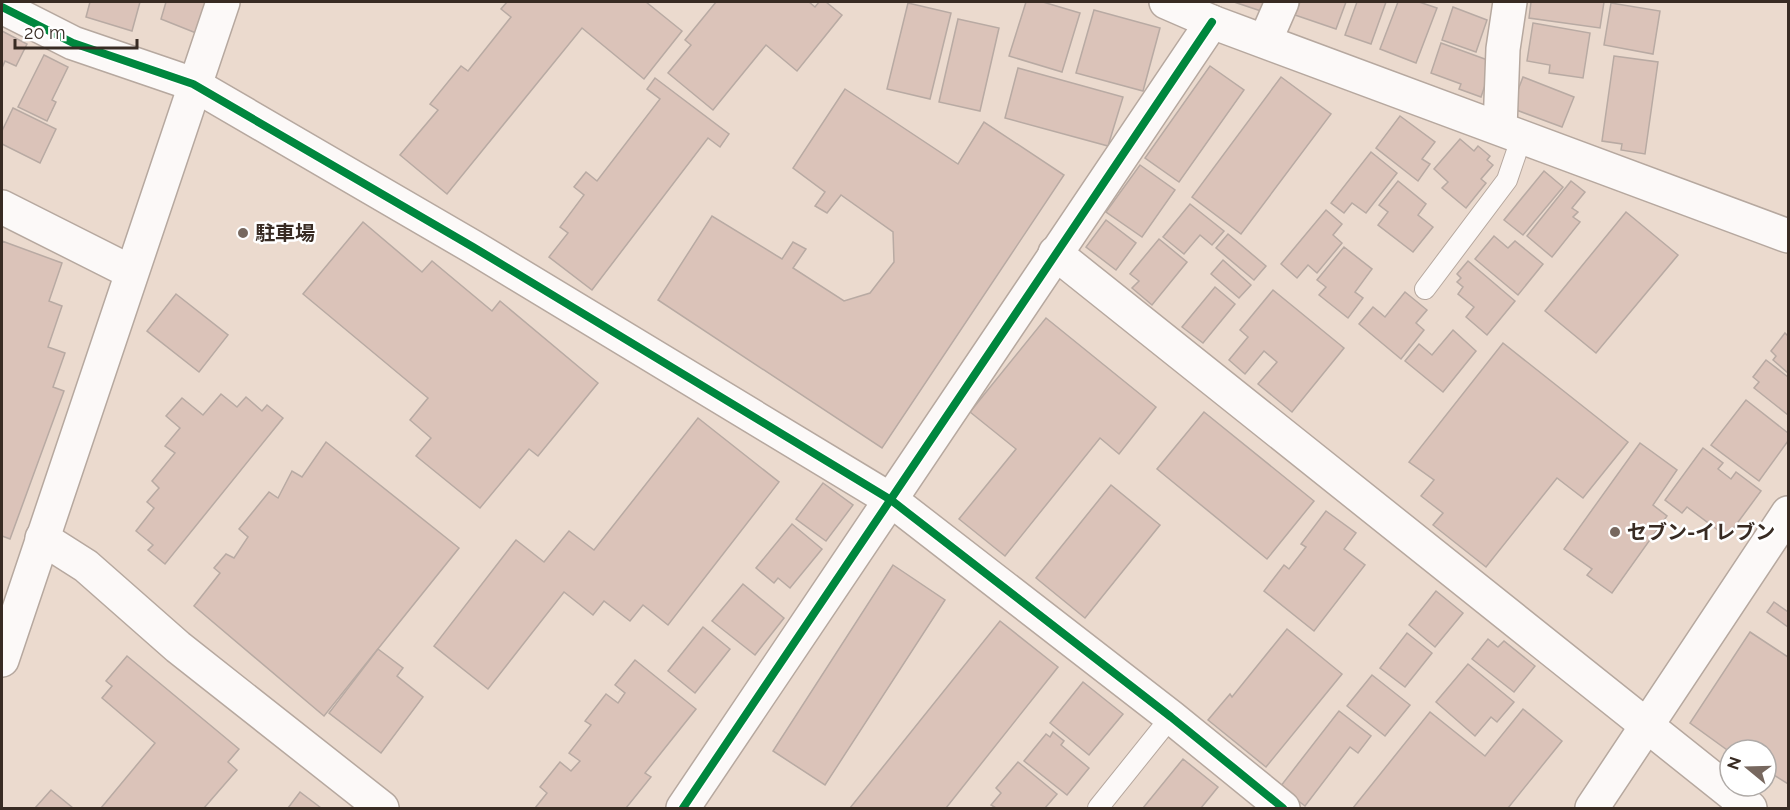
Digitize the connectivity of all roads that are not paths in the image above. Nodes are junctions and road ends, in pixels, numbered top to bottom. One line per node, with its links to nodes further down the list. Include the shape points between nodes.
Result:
1 (223, 2): 8 (street)
2 (1166, 2): 6 (street)
3 (1282, 2): 7 (street)
4 (1510, 2): 9 (street, via 1503,49)
5 (18, 9): 8 (street, via 73,43)
6 (1212, 22): 7 (street); 12 (street)
7 (1265, 41): 9 (street)
8 (193, 84): 13 (street); 15 (street, via 473,247)
9 (1511, 132): 11 (street); 14 (lane, via 1507,180)
10 (2, 207): 13 (street)
11 (1788, 236)
12 (1055, 253): 15 (street); 20 (street)
13 (131, 272): 17 (street)
14 (1425, 289)
15 (891, 500): 19 (street); 22 (street)
16 (1788, 513): 20 (street)
17 (42, 538): 18 (street); 21 (street, via 86,566 178,647)
18 (2, 660)
19 (1171, 717): 23 (lane); 24 (street)
20 (1649, 726): 25 (street); 26 (street)
21 (382, 808)
22 (683, 808)
23 (1098, 808)
24 (1283, 808)
25 (1592, 808)
26 (1750, 808)

